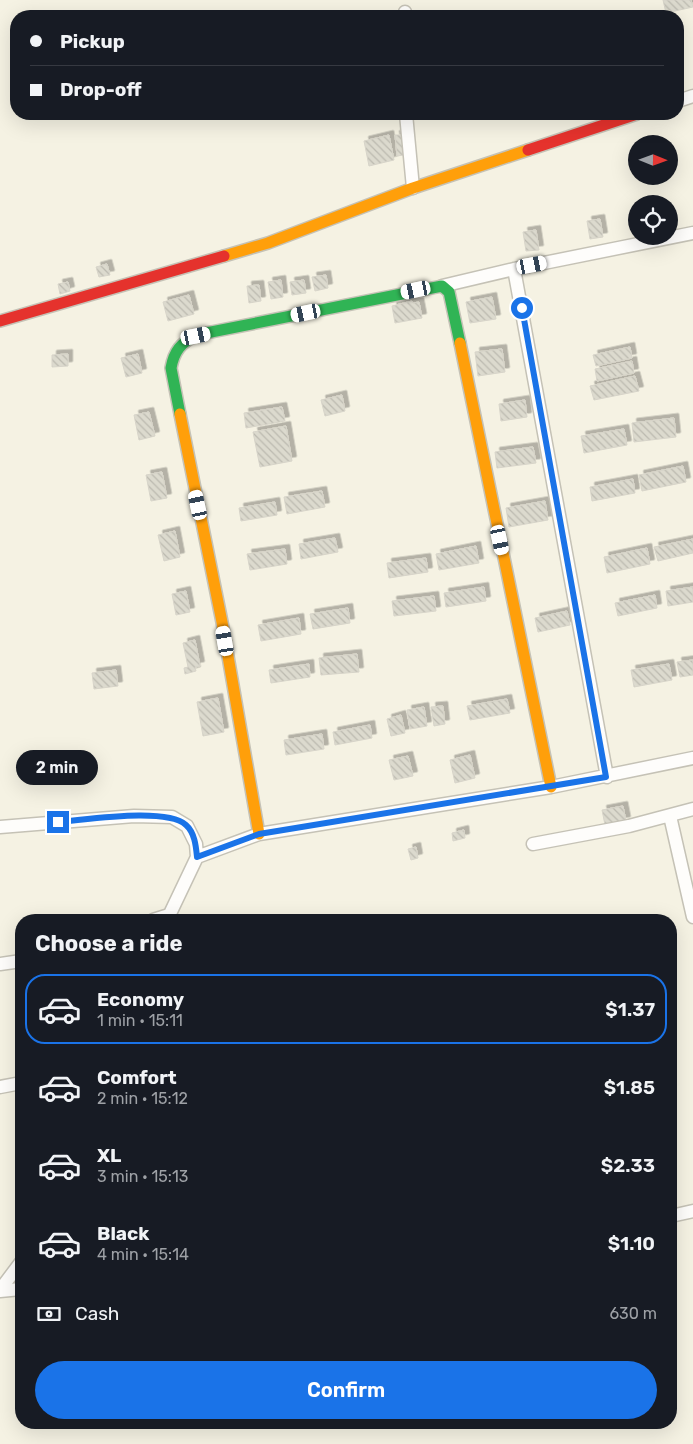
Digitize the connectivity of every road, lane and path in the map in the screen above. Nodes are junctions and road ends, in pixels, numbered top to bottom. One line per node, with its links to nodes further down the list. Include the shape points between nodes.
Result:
1 (406, 120): 3 (street)
2 (620, 120): 3 (street)
3 (413, 188): 7 (street, via 268,243)
4 (693, 233): 5 (street)
5 (514, 269): 6 (street); 9 (street)
6 (442, 286): 10 (street, via 449,292); 14 (street, via 196,336 179,345 172,354 171,368 222,622)
7 (0, 321)
8 (693, 758): 9 (street)
9 (606, 777): 10 (street)
10 (551, 787): 14 (street)
11 (693, 809): 12 (street)
12 (670, 816): 15 (street); 18 (street)
13 (0, 827): 16 (street, via 134,816 172,817 187,826 196,844)
14 (259, 834): 16 (street)
15 (533, 844)
16 (197, 857): 17 (street)
17 (169, 914)
18 (693, 917)
19 (15, 962): 20 (street)
20 (0, 964)
21 (15, 1084): 22 (street)
22 (0, 1087)
23 (693, 1211): 24 (street)
24 (677, 1215)
25 (15, 1270): 27 (street)
26 (15, 1290): 27 (street)
27 (0, 1291)

